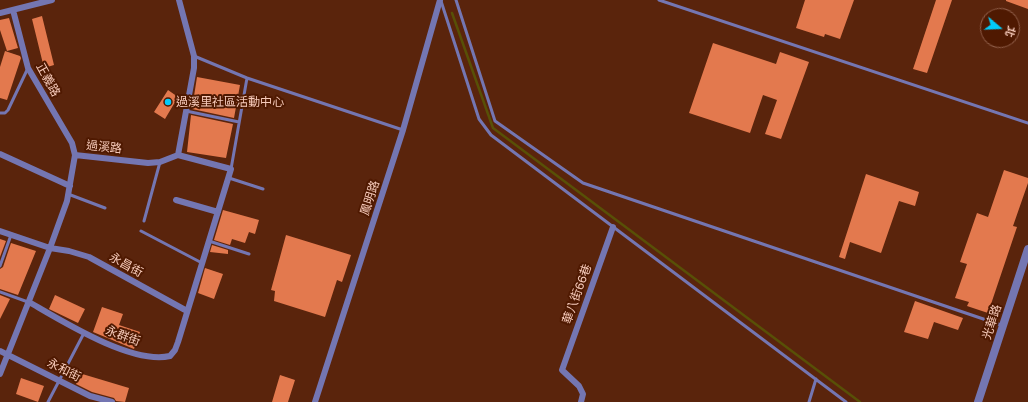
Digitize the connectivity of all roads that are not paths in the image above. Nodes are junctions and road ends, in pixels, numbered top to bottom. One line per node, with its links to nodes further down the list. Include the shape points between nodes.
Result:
1 (52, 0): 6 (street)
2 (179, 0): 8 (street)
3 (440, 0): 15 (street, 鳳明路); 29 (lane, via 479,119 485,129)
4 (456, 0): 42 (lane, via 495,121 583,183)
5 (659, 0): 14 (lane)
6 (14, 10): 7 (street); 9 (street, 正義路)
7 (0, 13)
8 (194, 56): 10 (lane); 11 (street)
9 (28, 68): 12 (lane, via 8,110 6,113); 17 (street, 正義路, via 72,143)
10 (247, 78): 13 (lane); 15 (lane)
11 (186, 111): 13 (lane); 18 (street)
12 (0, 113)
13 (239, 122): 20 (lane)
14 (1028, 123)
15 (404, 130): 51 (street, 鳳明路)
16 (0, 154): 22 (street)
17 (75, 155): 19 (street, 過溪路); 22 (street, 過溪路)
18 (178, 155): 19 (street, 過溪路); 20 (street)
19 (160, 162): 28 (lane)
20 (231, 169): 21 (street)
21 (229, 178): 23 (lane); 27 (street)
22 (70, 186): 24 (street, 過溪路)
23 (263, 189)
24 (68, 194): 26 (lane); 34 (street, 過溪路)
25 (176, 200): 27 (street)
26 (105, 208)
27 (218, 212): 33 (street)
28 (144, 221)
29 (613, 227): 48 (lane); 52 (street, 華八街66巷, via 562,370 579,386 583,394)
30 (0, 231): 32 (street, 永昌街)
31 (141, 231): 37 (lane)
32 (11, 235): 34 (street, 永昌街); 38 (lane)
33 (209, 241): 36 (lane); 37 (street)
34 (50, 248): 40 (street, 過溪路); 41 (street, 永昌街, via 89,257)
35 (1028, 249): 42 (street, 光華路)
36 (249, 254)
37 (202, 263): 41 (street)
38 (0, 266)
39 (0, 292): 40 (lane)
40 (29, 302): 43 (street, 永群街); 45 (street, 過溪路)
41 (186, 311): 43 (street, 永群街, via 175,350 170,356 150,357 131,352)
42 (1003, 326): 55 (street, 光華路)
43 (84, 333): 47 (lane)
44 (0, 351): 45 (street, 永和街)
45 (8, 354): 46 (street, 過溪路); 47 (street, 永和街)
46 (0, 374)
47 (58, 380): 49 (lane); 50 (street, 永和街, via 90,396)
48 (816, 380): 53 (lane); 54 (lane)
49 (48, 402)
50 (112, 402)
51 (315, 402)
52 (581, 402)
53 (809, 402)
54 (846, 402)
55 (978, 402)

